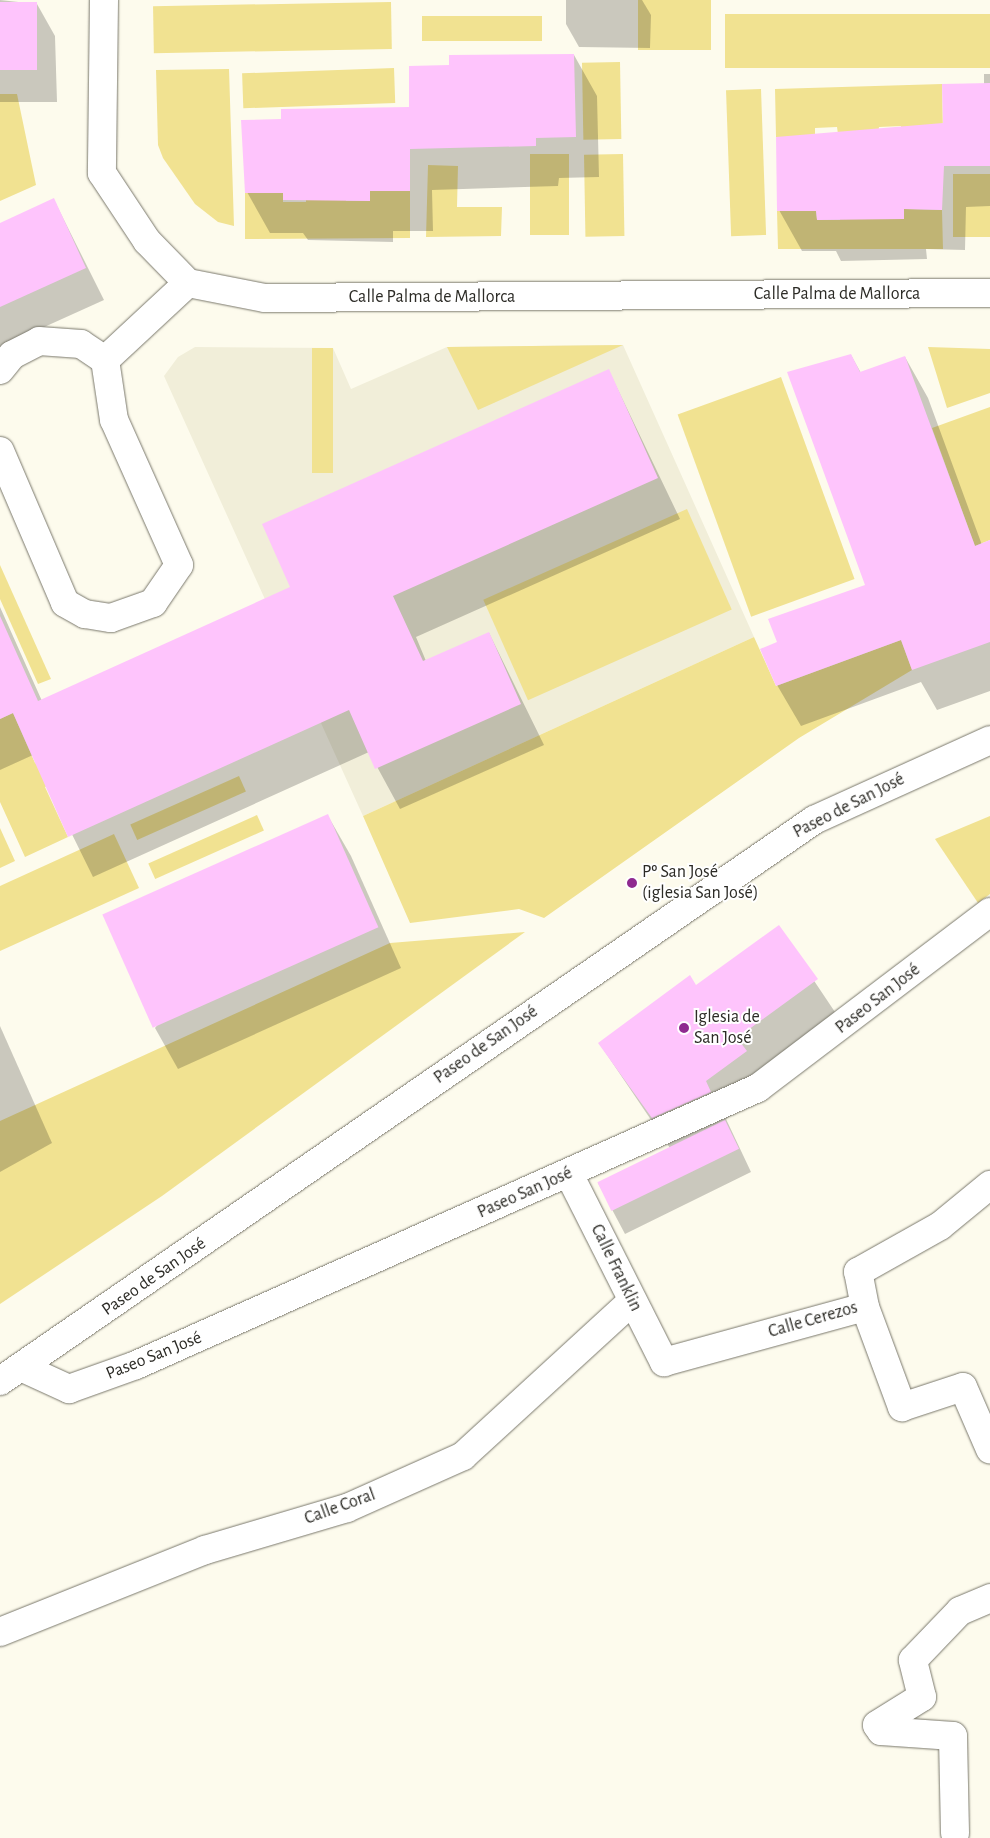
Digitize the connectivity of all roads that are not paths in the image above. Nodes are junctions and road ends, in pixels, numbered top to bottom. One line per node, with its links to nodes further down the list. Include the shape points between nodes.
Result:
1 (104, 0): 2 (street, via 102,173 147,241)
2 (188, 283): 3 (street, Calle Palma de Mallorca, via 265,298); 4 (street)
3 (990, 293)
4 (105, 360): 5 (street, via 81,344 39,341 12,355); 6 (street, via 114,420 179,565 153,603 111,618 85,614 65,603)
5 (0, 370)
6 (0, 451)
7 (990, 740): 14 (street, Paseo de San José, via 814,820)
8 (990, 912): 9 (street, Paseo San José, via 758,1088)
9 (569, 1174): 11 (street, Calle Franklin); 14 (street, Paseo San José, via 136,1365 69,1389)
10 (990, 1185): 12 (street, Calle Cerezos, via 940,1226 858,1272)
11 (632, 1300): 13 (street, Calle Franklin); 17 (street, Calle Coral, via 463,1456 346,1508 205,1550)
12 (865, 1306): 13 (street, Calle Cerezos); 15 (street, via 902,1407 963,1387)
13 (664, 1362)
14 (11, 1375)
15 (990, 1449)
16 (990, 1598): 18 (street, via 960,1610 913,1660 922,1696 877,1725 881,1731 954,1736)
17 (0, 1632)
18 (955, 1833)

